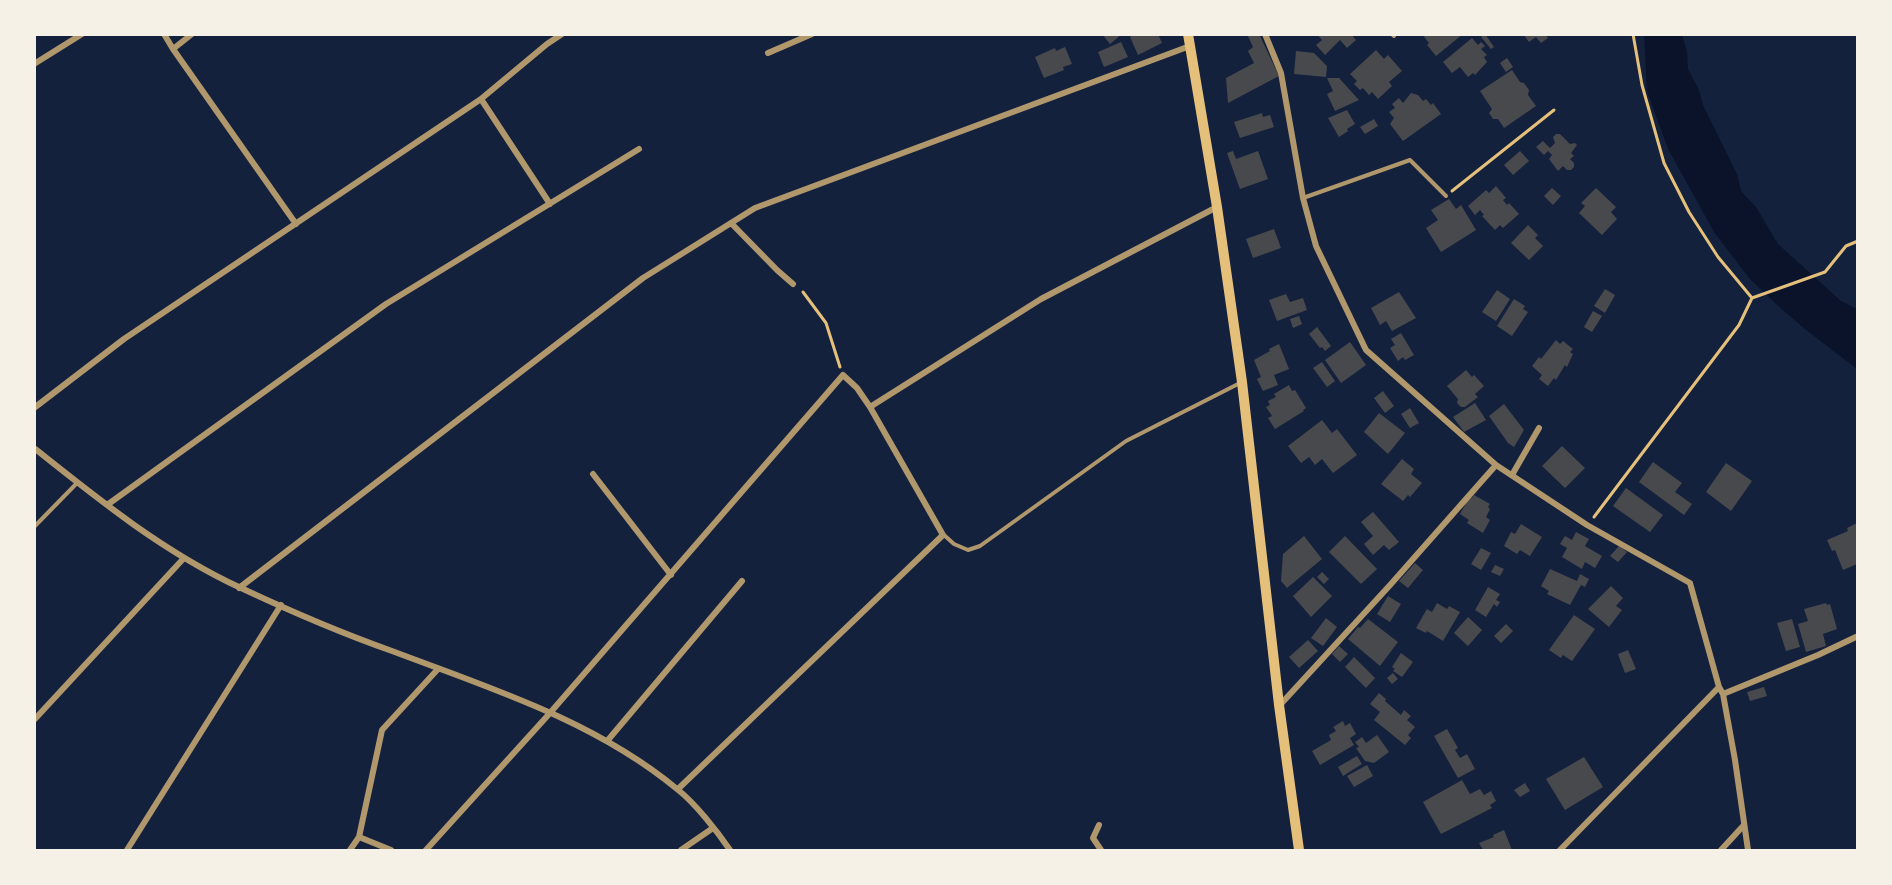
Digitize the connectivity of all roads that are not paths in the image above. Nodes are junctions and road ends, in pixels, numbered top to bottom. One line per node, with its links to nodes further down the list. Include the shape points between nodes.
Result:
1 (82, 34): 11 (street)
2 (164, 34): 9 (street)
3 (192, 34): 9 (street)
4 (562, 34): 12 (street)
5 (813, 34): 10 (street)
6 (1188, 34): 8 (main road)
7 (1265, 34): 15 (street, via 1281,73)
8 (1190, 46): 17 (main road); 18 (street, via 801,190 755,208)
9 (173, 49): 19 (street)
10 (768, 53)
11 (34, 64)
12 (481, 99): 16 (street); 19 (street)
13 (639, 149): 16 (street)
14 (1446, 196): 15 (lane, via 1410,160)
15 (1303, 198): 26 (street, via 1316,246 1366,350)
16 (550, 204): 30 (street, via 386,304)
17 (1217, 207): 21 (main road); 22 (street, via 1041,299)
18 (731, 223): 20 (street); 36 (street, via 643,278)
19 (296, 224): 23 (street, via 124,339)
20 (793, 284)
21 (1242, 382): 32 (lane, via 1126,441 980,546 968,550); 42 (main road)
22 (870, 407): 32 (street); 34 (street, via 843,375)
23 (34, 408)
24 (1539, 428): 28 (street)
25 (34, 448): 29 (street)
26 (1496, 465): 28 (street); 42 (street)
27 (593, 474): 34 (street)
28 (1512, 476): 40 (street, via 1587,525 1690,583)
29 (77, 483): 30 (street); 31 (lane)
30 (107, 505): 33 (street)
31 (34, 527)
32 (943, 535): 46 (street)
33 (184, 558): 36 (street); 44 (street)
34 (671, 574): 43 (street)
35 (742, 581): 45 (street)
36 (239, 588): 37 (street)
37 (281, 605): 39 (street); 51 (street)
38 (1857, 636): 41 (street)
39 (438, 669): 43 (street); 50 (street, via 382,730)
40 (1719, 687): 41 (street); 59 (street)
41 (1723, 694): 48 (street)
42 (1279, 705): 58 (main road)
43 (550, 713): 45 (street); 54 (street)
44 (34, 720)
45 (608, 740): 46 (street)
46 (678, 789): 49 (street)
47 (1099, 825): 57 (street, via 1093,838)
48 (1744, 825): 60 (street); 61 (street)
49 (713, 828): 55 (street); 56 (street)
50 (358, 837): 52 (street); 53 (street)
51 (127, 850)
52 (350, 850)
53 (392, 850)
54 (426, 850)
55 (681, 850)
56 (730, 850)
57 (1101, 850)
58 (1299, 850)
59 (1560, 850)
60 (1721, 850)
61 (1748, 850)

